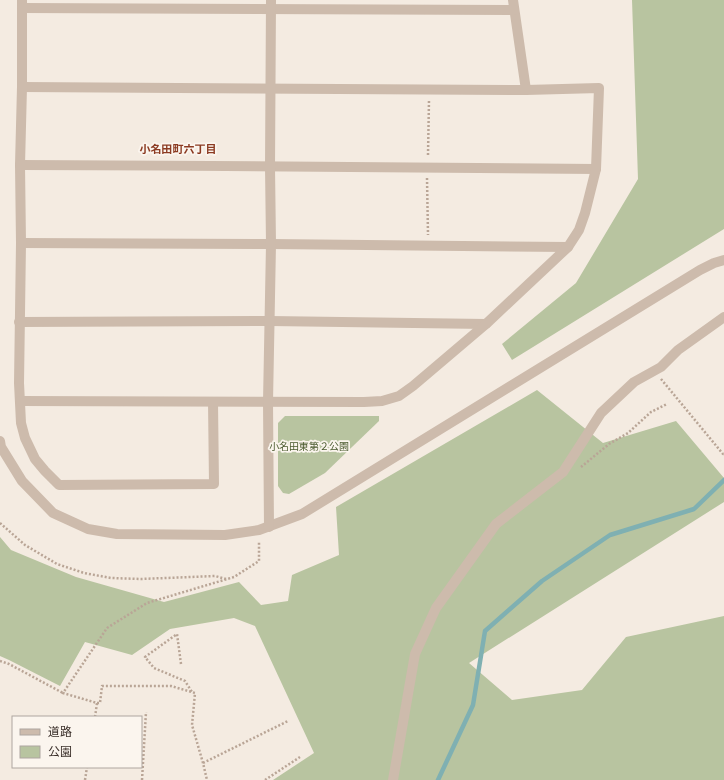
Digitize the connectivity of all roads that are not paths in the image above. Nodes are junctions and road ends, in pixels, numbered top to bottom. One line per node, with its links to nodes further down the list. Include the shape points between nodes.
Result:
1 (22, 4): 2 (street); 4 (street)
2 (271, 5): 3 (street); 5 (street)
3 (513, 5): 6 (street)
4 (22, 87): 5 (street); 7 (street)
5 (271, 88): 6 (street); 8 (street)
6 (526, 90): 9 (street, via 599,88)
7 (20, 165): 8 (street); 10 (street)
8 (270, 167): 9 (street); 11 (street)
9 (596, 169): 12 (street, via 579,230)
10 (21, 243): 11 (street); 16 (street)
11 (271, 244): 12 (street); 15 (street)
12 (568, 248): 17 (street)
13 (724, 260): 22 (street, via 700,270 302,514)
14 (724, 317): 23 (street, via 678,350 662,367 634,382 601,413 564,472 496,524 436,608 415,654)
15 (270, 321): 16 (street); 17 (street); 20 (street)
16 (20, 322): 18 (street)
17 (486, 324): 20 (street, via 399,396 382,401 364,402)
18 (20, 401): 19 (street); 19 (street, via 25,438 35,458 59,485 214,484)
19 (213, 402): 20 (street)
20 (268, 402): 22 (street)
21 (0, 441): 22 (street, via 1,447 22,481 53,513 88,529 117,534 225,535)
22 (270, 526)
23 (393, 780)

